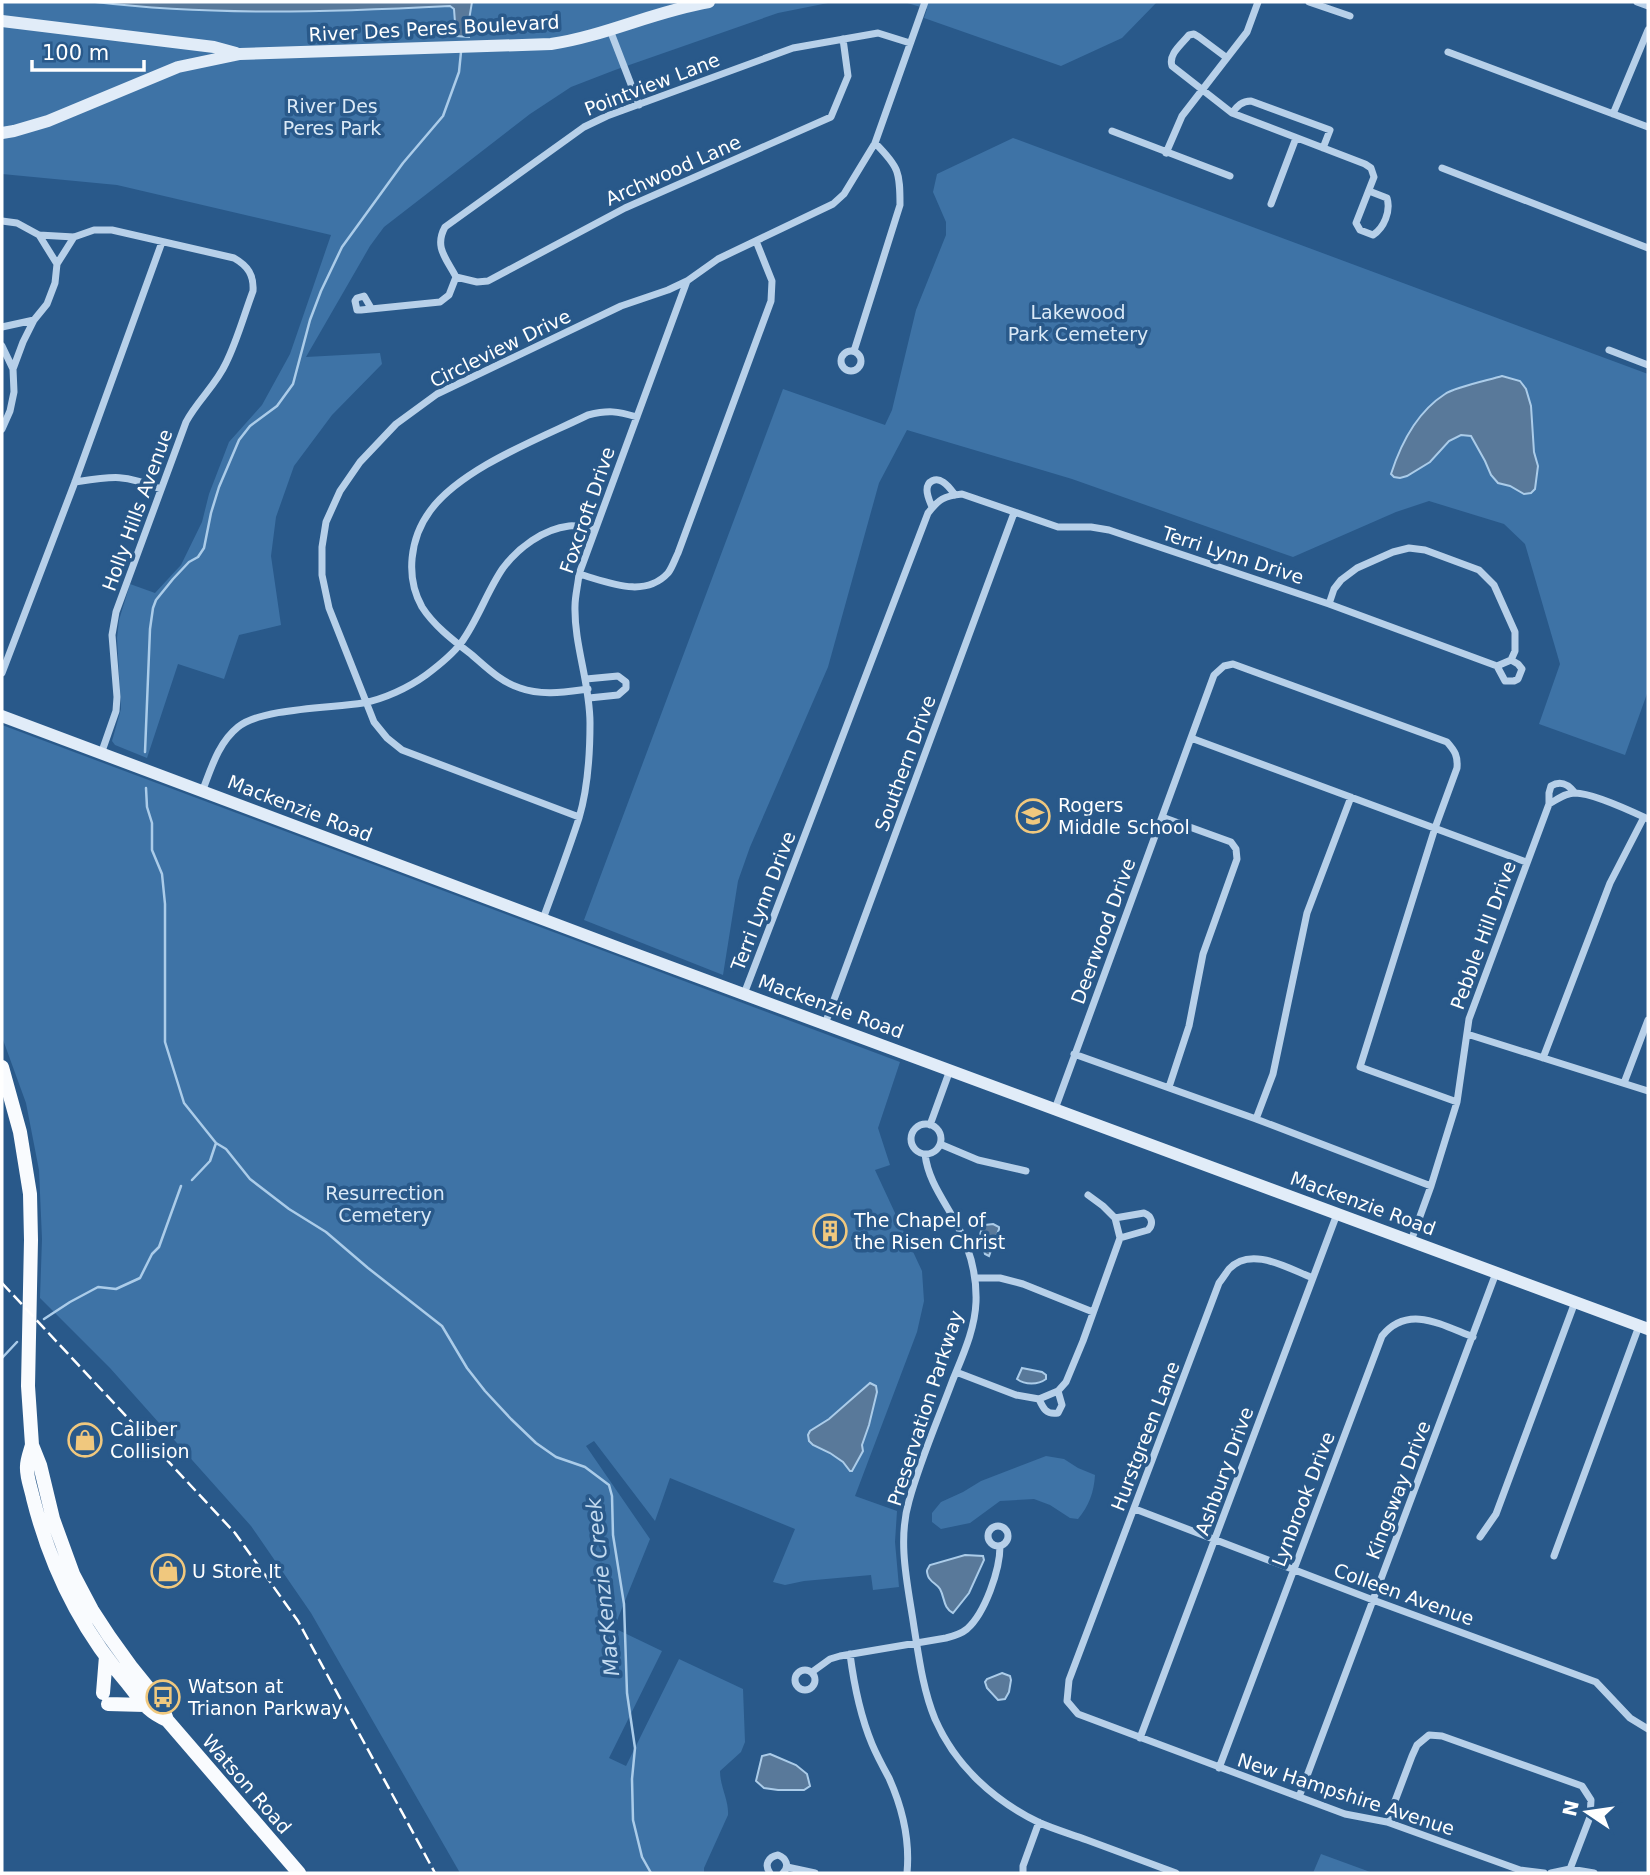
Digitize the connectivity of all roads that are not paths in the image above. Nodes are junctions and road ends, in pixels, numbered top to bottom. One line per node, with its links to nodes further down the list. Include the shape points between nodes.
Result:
1 (709, 2): 9 (main road, River Des Peres Boulevard)
2 (925, 2): 12 (street, Circleview Drive)
3 (1258, 2): 15 (street, via 1247,32)
4 (1309, 2): 7 (street)
5 (1637, 2): 6 (street)
6 (1648, 6)
7 (1350, 16)
8 (2, 21): 14 (main road, River Des Peres Boulevard)
9 (610, 30): 14 (main road, River Des Peres Boulevard, via 551,44); 17 (street)
10 (1648, 30): 19 (street)
11 (843, 40): 12 (street, Pointview Lane, via 878,33); 17 (street, Pointview Lane, via 793,48); 38 (street, Archwood Lane, via 848,76 831,117 625,208 488,281)
12 (910, 43): 24 (street, Circleview Drive)
13 (1448, 52): 19 (street)
14 (240, 54): 22 (main road, River Des Peres Boulevard, via 178,67 48,121)
15 (1227, 58): 16 (street); 16 (street, via 1194,34 1183,42 1171,57 1172,66)
16 (1201, 90): 18 (street); 26 (street, via 1182,116)
17 (639, 105): 38 (street, Pointview Lane, via 584,127 445,227 440,246)
18 (1232, 113): 23 (street); 25 (street, via 1251,101 1330,130)
19 (1613, 114): 20 (street)
20 (1648, 127)
21 (1112, 131): 26 (street)
22 (2, 133)
23 (1296, 138): 25 (street); 30 (street)
24 (874, 143): 34 (street, Circleview Drive, via 844,194 833,204); 44 (street, via 893,161 900,182 900,205)
25 (1323, 148): 29 (street, via 1371,168 1374,177)
26 (1166, 153): 28 (street)
27 (1442, 168): 36 (street)
28 (1230, 176)
29 (1369, 191): 29 (street, via 1356,223 1373,235 1381,230 1390,206 1387,198)
30 (1271, 204)
31 (2, 221): 32 (street)
32 (39, 235): 33 (street); 37 (street)
33 (75, 237): 35 (street, via 112,230); 37 (street)
34 (756, 241): 39 (street, Circleview Drive); 56 (street, via 772,281 771,301 669,572 640,587)
35 (162, 242): 50 (street); 51 (street, Holly Hills Avenue, via 234,258 250,271 253,291 226,363 186,422)
36 (1648, 248)
37 (57, 264): 41 (street, via 47,304)
38 (456, 277): 40 (street, via 449,295 440,302)
39 (687, 281): 48 (street, Foxcroft Drive); 65 (street, Circleview Drive, via 621,306 437,394 396,424 360,462 326,522 322,575 329,608)
40 (371, 308)
41 (34, 320): 42 (street); 47 (street)
42 (2, 327)
43 (2, 346): 47 (street)
44 (853, 351)
45 (1609, 351): 46 (street)
46 (1648, 365)
47 (13, 369): 49 (street, via 14,392)
48 (636, 417): 55 (street, Foxcroft Drive); 58 (street, via 618,411 588,415 481,467 430,510 413,549 415,589 434,623)
49 (2, 429)
50 (75, 482): 51 (street, via 126,477); 61 (street)
51 (161, 489): 68 (street, Holly Hills Avenue, via 116,612 112,635 116,711)
52 (956, 495): 53 (street, via 941,498); 53 (street, Terri Lynn Drive, via 942,481 932,481 927,491); 54 (street, Terri Lynn Drive)
53 (932, 507): 79 (street, Terri Lynn Drive)
54 (1014, 513): 57 (street, Terri Lynn Drive, via 1058,527 1109,530); 81 (street, Southern Drive)
55 (595, 530): 56 (street, Foxcroft Drive); 58 (street, via 570,526 552,530 515,555)
56 (579, 574): 62 (street, Foxcroft Drive, via 576,630)
57 (1329, 604): 59 (street, via 1341,580 1357,568 1393,552 1425,550 1479,570 1494,585 1515,632 1516,651); 60 (street, Terri Lynn Drive)
58 (459, 645): 63 (street, via 501,680 518,688 537,693); 65 (street, via 423,677)
59 (1511, 660): 60 (street); 60 (street, Terri Lynn Drive, via 1522,669 1514,681 1505,681)
60 (1497, 666)
61 (2, 673)
62 (586, 679): 63 (street, Foxcroft Drive); 64 (street, via 618,676 626,682 618,695)
63 (588, 689): 64 (street, Foxcroft Drive)
64 (589, 698): 73 (street, Foxcroft Drive, via 589,750)
65 (365, 702): 69 (street, via 251,719 225,741); 73 (street, Circleview Drive, via 374,722 402,750)
66 (2, 716): 68 (main road, Mackenzie Road)
67 (1191, 738): 71 (street); 74 (street, Deerwood Drive); 76 (street, Deerwood Drive, via 1214,676 1224,666 1242,666 1447,742 1458,758 1457,768)
68 (102, 754): 69 (main road, Mackenzie Road)
69 (202, 792): 78 (main road, Mackenzie Road)
70 (1575, 793): 72 (street); 72 (street, Pebble Hill Drive, via 1557,782 1551,786); 75 (street, Pebble Hill Drive)
71 (1351, 797): 76 (street); 92 (street, via 1307,913 1273,1074)
72 (1549, 804): 77 (street, Pebble Hill Drive)
73 (579, 817): 78 (street, Foxcroft Drive)
74 (1162, 817): 83 (street, Deerwood Drive); 88 (street, via 1231,842 1237,859 1203,954 1189,1026)
75 (1646, 818): 84 (street, via 1611,883)
76 (1435, 828): 77 (street); 90 (street, via 1360,1067)
77 (1526, 862): 82 (street, Pebble Hill Drive, via 1468,1019)
78 (543, 919): 79 (main road, Mackenzie Road)
79 (744, 994): 81 (main road, Mackenzie Road)
80 (1648, 1020): 87 (street)
81 (825, 1024): 86 (main road, Mackenzie Road)
82 (1467, 1034): 84 (street); 90 (street, Pebble Hill Drive)
83 (1074, 1054): 88 (street); 91 (street, Deerwood Drive)
84 (1543, 1058): 87 (street)
85 (2, 1067): 113 (main road, Watson Road, via 20,1132 30,1194 28,1386)
86 (950, 1070): 91 (main road, Mackenzie Road); 93 (street, Preservation Parkway)
87 (1624, 1083): 89 (street)
88 (1169, 1087): 92 (street)
89 (1648, 1091)
90 (1457, 1102): 97 (street, Pebble Hill Drive)
91 (1055, 1109): 99 (main road, Mackenzie Road)
92 (1256, 1119): 97 (street)
93 (930, 1125): 94 (street, via 940,1134); 95 (street, Preservation Parkway, via 916,1128 911,1136 912,1146)
94 (940, 1144): 95 (street, via 935,1152); 96 (street, via 978,1160)
95 (925, 1154): 104 (street, Preservation Parkway, via 939,1194 968,1248)
96 (1026, 1171)
97 (1431, 1186): 102 (street, Pebble Hill Drive)
98 (1088, 1195): 100 (street)
99 (1337, 1214): 102 (main road, Mackenzie Road); 105 (street, Ashbury Drive)
100 (1115, 1218): 101 (street); 101 (street, via 1144,1213 1151,1220 1144,1232)
101 (1120, 1238): 107 (street)
102 (1411, 1241): 103 (main road, Mackenzie Road)
103 (1496, 1273): 106 (main road, Mackenzie Road); 109 (street, Kingsway Drive)
104 (976, 1278): 107 (street, via 1023,1284); 110 (street, Preservation Parkway, via 969,1338)
105 (1313, 1279): 114 (street, Hurstgreen Lane, via 1268,1260 1247,1258 1231,1267 1220,1283); 116 (street, Ashbury Drive)
106 (1576, 1302): 108 (main road, Mackenzie Road); 115 (street, via 1496,1514)
107 (1093, 1312): 111 (street, via 1072,1371)
108 (1644, 1327): 118 (street)
109 (1473, 1337): 119 (street, Lynbrook Drive, via 1424,1318 1397,1323 1382,1336); 120 (street, Kingsway Drive)
110 (956, 1372): 112 (street); 121 (street, Preservation Parkway, via 918,1471 903,1533)
111 (1058, 1391): 112 (street); 112 (street, via 1062,1405 1058,1413 1046,1412)
112 (1039, 1399)
113 (32, 1445): 122 (main road, Watson Road, via 27,1466 46,1541 66,1590); 127 (main road, Watson Road, via 73,1574 105,1630 161,1704)
114 (1135, 1509): 116 (street, Colleen Avenue); 125 (street, Hurstgreen Lane, via 1069,1680)
115 (1480, 1537)
116 (1215, 1540): 119 (street, Colleen Avenue); 129 (street, Ashbury Drive)
117 (1000, 1546): 121 (street, via 997,1569 976,1620 957,1635)
118 (1553, 1556)
119 (1294, 1570): 120 (street, Colleen Avenue); 130 (street, Lynbrook Drive)
120 (1373, 1600): 128 (street, Colleen Avenue, via 1596,1682 1630,1718); 131 (street, Kingsway Drive)
121 (916, 1642): 123 (street); 132 (street, Preservation Parkway, via 929,1702 954,1752 987,1789)
122 (106, 1654): 126 (main road, Watson Road); 126 (main road, via 105,1698)
123 (850, 1654): 124 (street, via 830,1659); 139 (street, via 865,1725 902,1815)
124 (812, 1672)
125 (1067, 1701): 129 (street, New Hampshire Avenue, via 1078,1714)
126 (145, 1705): 127 (main road, Watson Road)
127 (167, 1720): 136 (main road, Watson Road)
128 (1648, 1729)
129 (1140, 1738): 130 (street, New Hampshire Avenue)
130 (1219, 1768): 131 (street, New Hampshire Avenue)
131 (1299, 1797): 133 (street, New Hampshire Avenue, via 1345,1814)
132 (1039, 1822): 140 (street); 141 (street, Preservation Parkway)
133 (1387, 1822): 134 (street, via 1418,1745 1429,1735 1442,1736 1582,1786 1591,1800 1590,1817); 142 (street, New Hampshire Avenue, via 1520,1870)
134 (1570, 1869): 143 (street); 144 (street)
135 (785, 1870): 137 (street, via 785,1859 773,1856 767,1861); 138 (street)
136 (299, 1873)
137 (770, 1873)
138 (815, 1873)
139 (907, 1873)
140 (1023, 1873)
141 (1176, 1873)
142 (1544, 1873)
143 (1551, 1873)
144 (1594, 1873)

